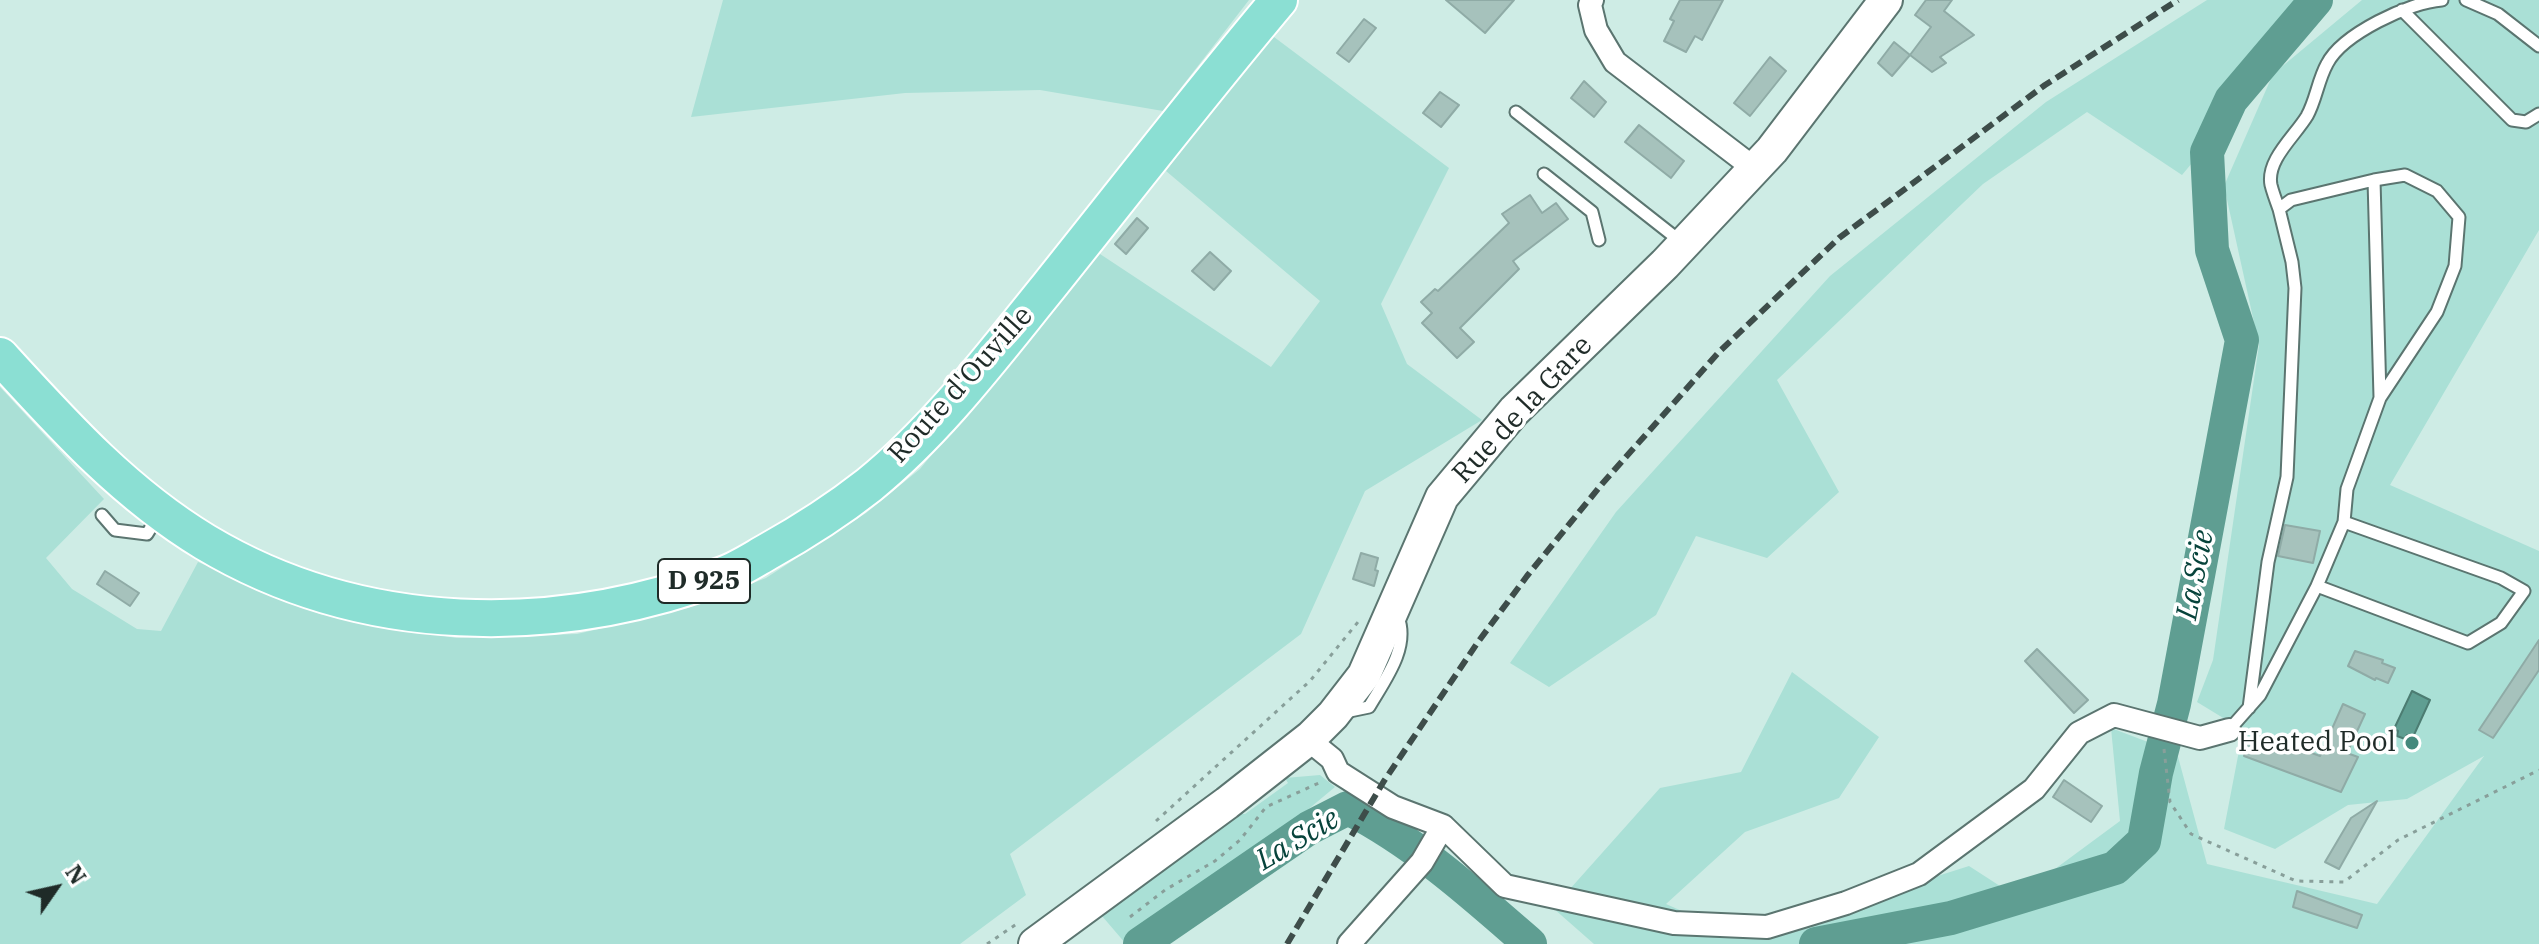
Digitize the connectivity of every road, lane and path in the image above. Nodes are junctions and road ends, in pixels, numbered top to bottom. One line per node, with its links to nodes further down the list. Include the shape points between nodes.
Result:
1 (1279, 0): 18 (main road, Route d'Ouville / D 925, via 931,427 820,523 727,574 623,606 537,618 449,619 363,605 288,582 208,544)
2 (1592, 0): 10 (street, via 1596,30 1615,62)
3 (1886, 0): 10 (street, Rue de la Gare)
4 (2442, 0): 6 (lane)
5 (2466, 0): 7 (lane, via 2498,14)
6 (2402, 10): 9 (lane, via 2512,120 2526,122); 13 (lane, via 2327,63 2311,108 2277,157 2270,182)
7 (2539, 46)
8 (1516, 112): 15 (lane)
9 (2539, 114)
10 (1755, 169): 15 (street, Rue de la Gare)
11 (1544, 174): 14 (lane, via 1592,212)
12 (2374, 180): 13 (lane, via 2291,200); 17 (lane); 17 (lane, via 2405,175 2437,191 2459,217 2455,266 2437,312)
13 (2279, 209): 23 (lane, via 2295,288 2287,477 2268,562)
14 (1599, 240)
15 (1684, 244): 22 (street, Rue de la Gare, via 1514,411 1442,497)
16 (0, 356): 18 (main road, Route d'Ouville / D 925, via 78,442)
17 (2380, 398): 20 (lane, via 2347,489)
18 (160, 513): 19 (lane, via 147,534 115,530)
19 (102, 515)
20 (2344, 522): 21 (lane); 21 (lane, via 2524,591 2501,623 2468,643)
21 (2317, 586): 23 (lane)
22 (1394, 606): 24 (street, Rue de la Gare, via 1364,675); 29 (path, via 1370,605 1310,681)
23 (2249, 708): 26 (lane)
24 (1322, 726): 28 (street, via 1316,746); 32 (street, Rue de la Gare, via 1166,849)
25 (2162, 729): 26 (street, via 2200,738); 27 (path, via 2170,802 2191,834 2296,881 2344,882 2398,840); 30 (street, via 2114,715 2079,733 2034,789 1919,874 1767,927 1674,923 1505,886)
26 (2229, 730)
27 (2539, 770)
28 (1338, 772): 30 (street); 31 (path, via 1266,807 1215,861)
29 (1147, 829)
30 (1441, 831): 34 (street, via 1422,862)
31 (1130, 917)
32 (1030, 931): 33 (path)
33 (987, 944)
34 (1349, 944)

